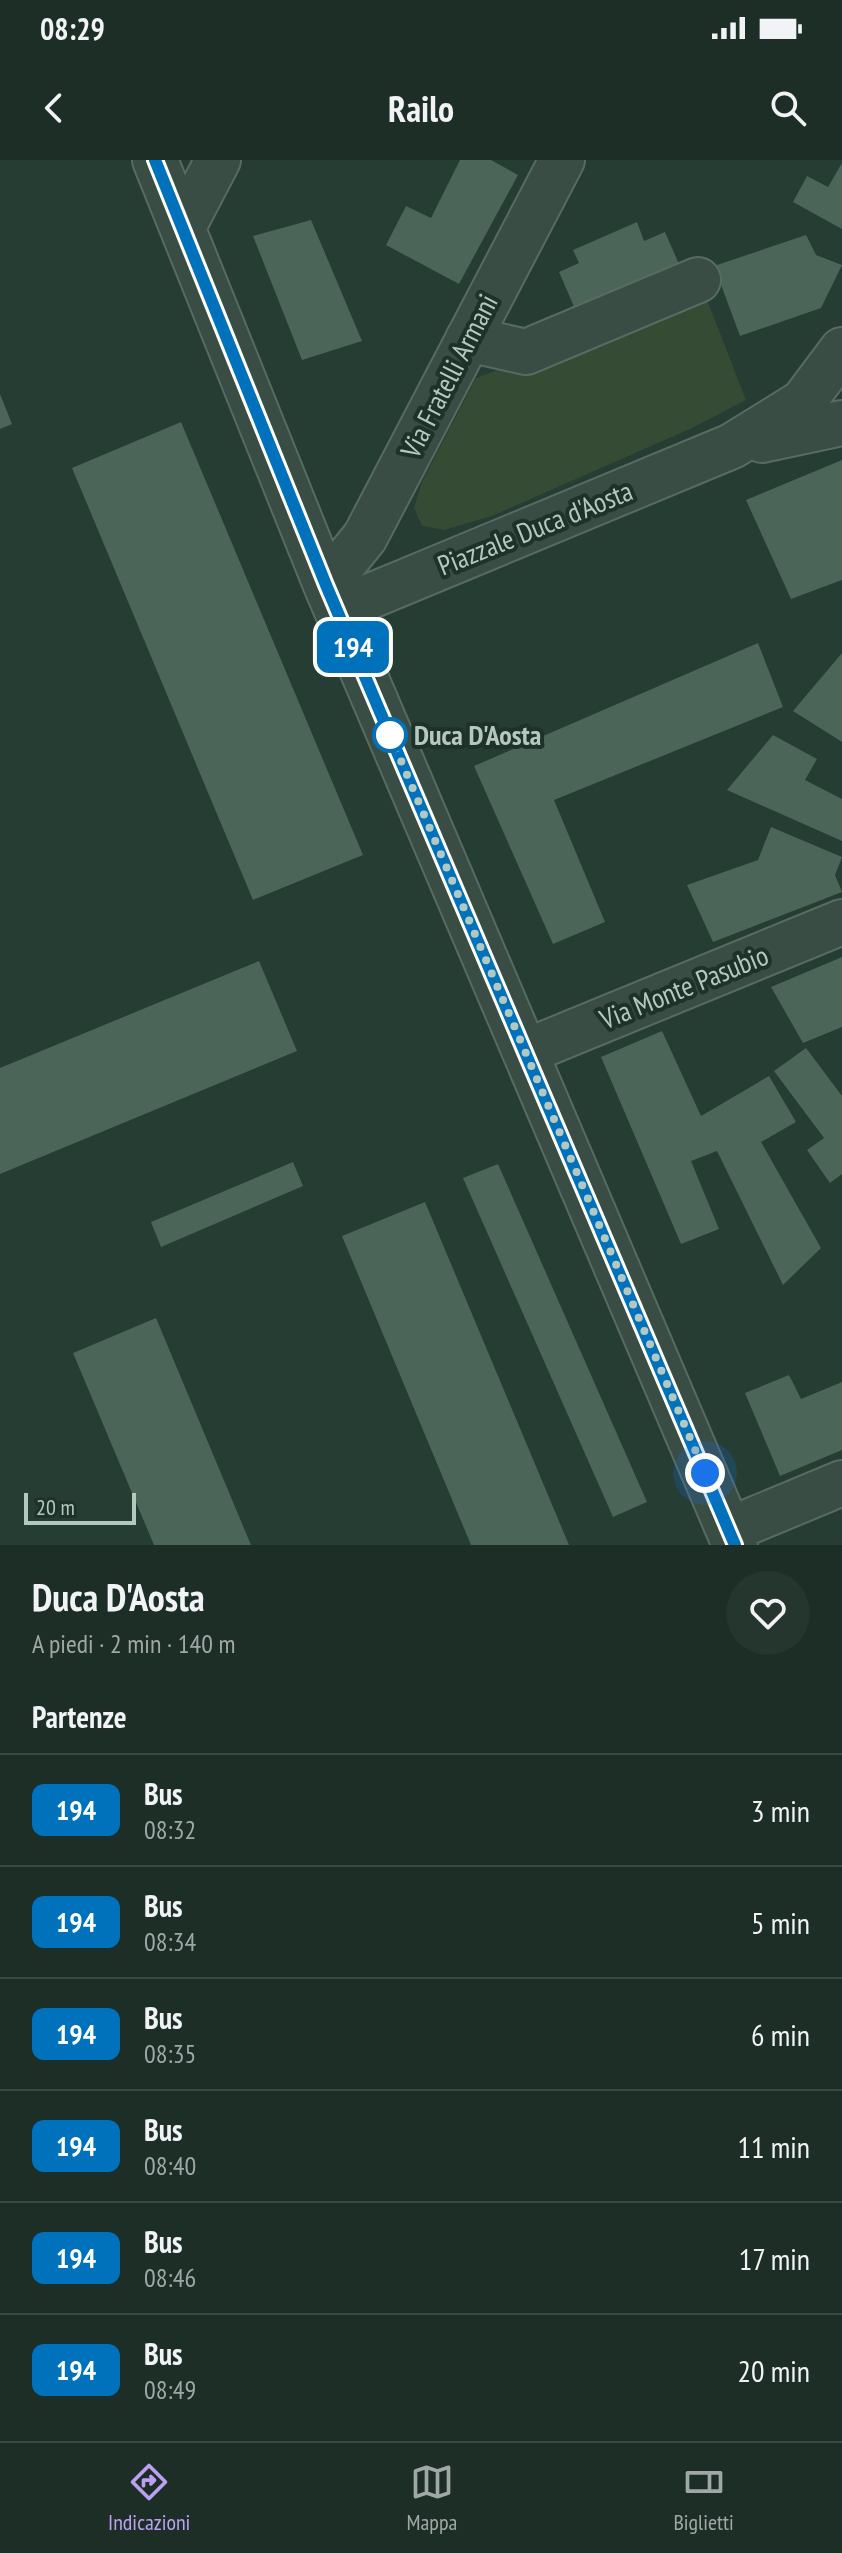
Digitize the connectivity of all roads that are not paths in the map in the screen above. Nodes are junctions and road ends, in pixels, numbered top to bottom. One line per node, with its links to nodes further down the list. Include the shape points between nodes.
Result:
1 (155, 160): 4 (street)
2 (218, 160): 4 (street)
3 (562, 160): 6 (street, Via Fratelli Armani)
4 (184, 225): 10 (street)
5 (698, 280): 6 (street, via 526,352)
6 (468, 339): 10 (street, Via Fratelli Armani)
7 (842, 350): 9 (street, Piazzale Duca d'Aosta, via 803,402)
8 (842, 423): 9 (street, Piazzale Duca d'Aosta)
9 (732, 446): 10 (street, Piazzale Duca d'Aosta)
10 (331, 597): 12 (street)
11 (842, 922): 12 (street, Via Monte Pasubio)
12 (525, 1052): 14 (street)
13 (842, 1483): 14 (street)
14 (732, 1537)

